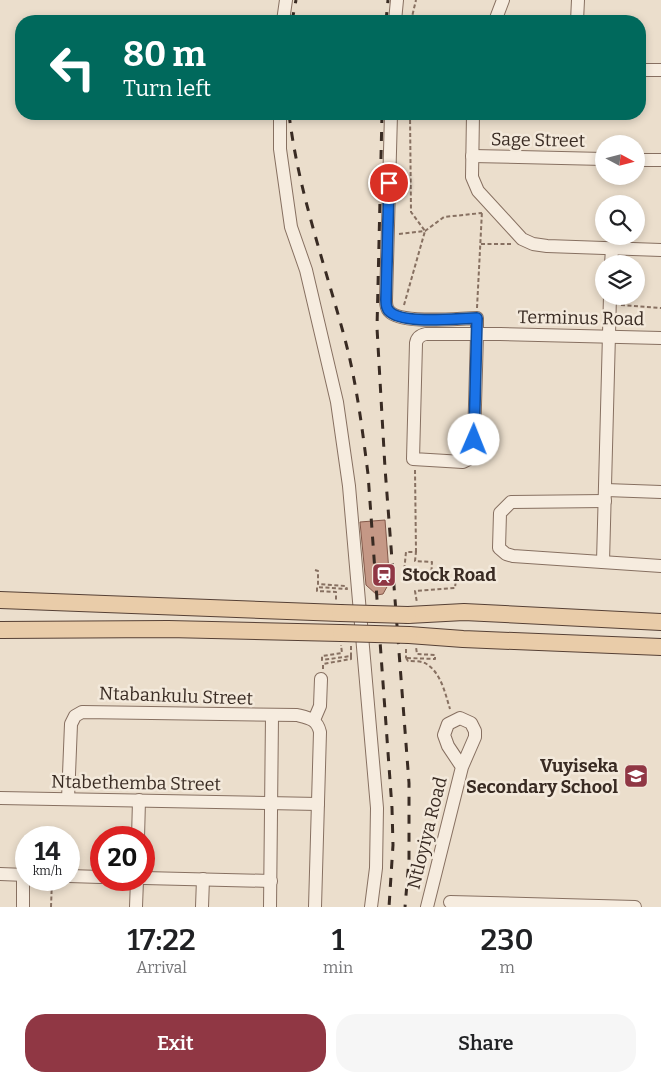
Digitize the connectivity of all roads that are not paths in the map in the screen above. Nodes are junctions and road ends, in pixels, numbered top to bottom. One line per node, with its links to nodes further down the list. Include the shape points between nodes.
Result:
1 (286, 0): 5 (street)
2 (397, 0): 6 (street)
3 (503, 0): 7 (street)
4 (578, 0): 8 (street)
5 (284, 15)
6 (396, 15)
7 (497, 15)
8 (577, 15)
9 (646, 70): 10 (street)
10 (661, 70)
11 (280, 120): 58 (street, via 280,149 291,227 306,270 324,343 347,468 377,808)
12 (390, 120): 22 (street, via 386,306 390,312 410,318 477,318)
13 (473, 120): 14 (street)
14 (472, 156): 15 (street, Sage Street); 18 (street, via 472,177 478,191 522,239 533,244)
15 (595, 159)
16 (645, 160): 17 (street)
17 (661, 160)
18 (612, 249): 19 (street); 20 (street)
19 (661, 250)
20 (612, 255)
21 (610, 305): 23 (street)
22 (477, 334): 22 (street, via 426,334 416,340 412,457 415,460 463,462 469,459 474,440); 23 (street, Terminus Road)
23 (608, 337): 24 (street, Terminus Road); 26 (street)
24 (661, 338)
25 (661, 492): 26 (street)
26 (605, 496): 27 (street); 27 (street, via 511,502 500,512 498,543 509,556)
27 (603, 562): 28 (street)
28 (661, 566)
29 (0, 600): 30 (main road, bridge, via 412,610)
30 (661, 622)
31 (0, 630): 32 (main road, bridge, via 168,629 410,643 464,639)
32 (661, 647)
33 (322, 674): 35 (street, via 320,706)
34 (272, 716): 35 (street, Ntabankulu Street, via 297,715); 38 (street, Ntabankulu Street, via 82,712 71,724); 40 (street)
35 (314, 720): 41 (street, via 320,732)
36 (462, 767): 59 (street, Ntloyiya Road)
37 (0, 798): 38 (street, Ntabethemba Street)
38 (68, 799): 39 (street, Ntabethemba Street)
39 (139, 800): 40 (street, Ntabethemba Street); 42 (street)
40 (272, 804): 41 (street, Ntabethemba Street); 47 (street)
41 (318, 804): 57 (street)
42 (138, 826)
43 (0, 874): 44 (street)
44 (15, 875)
45 (155, 878): 46 (street)
46 (203, 879): 47 (street); 55 (street)
47 (271, 881): 56 (street)
48 (24, 891): 53 (street)
49 (137, 891): 54 (street)
50 (450, 902): 51 (street)
51 (501, 905): 52 (street)
52 (564, 906): 60 (street)
53 (23, 907)
54 (136, 907)
55 (202, 907)
56 (270, 907)
57 (315, 907)
58 (372, 907)
59 (427, 907)
60 (635, 907)

